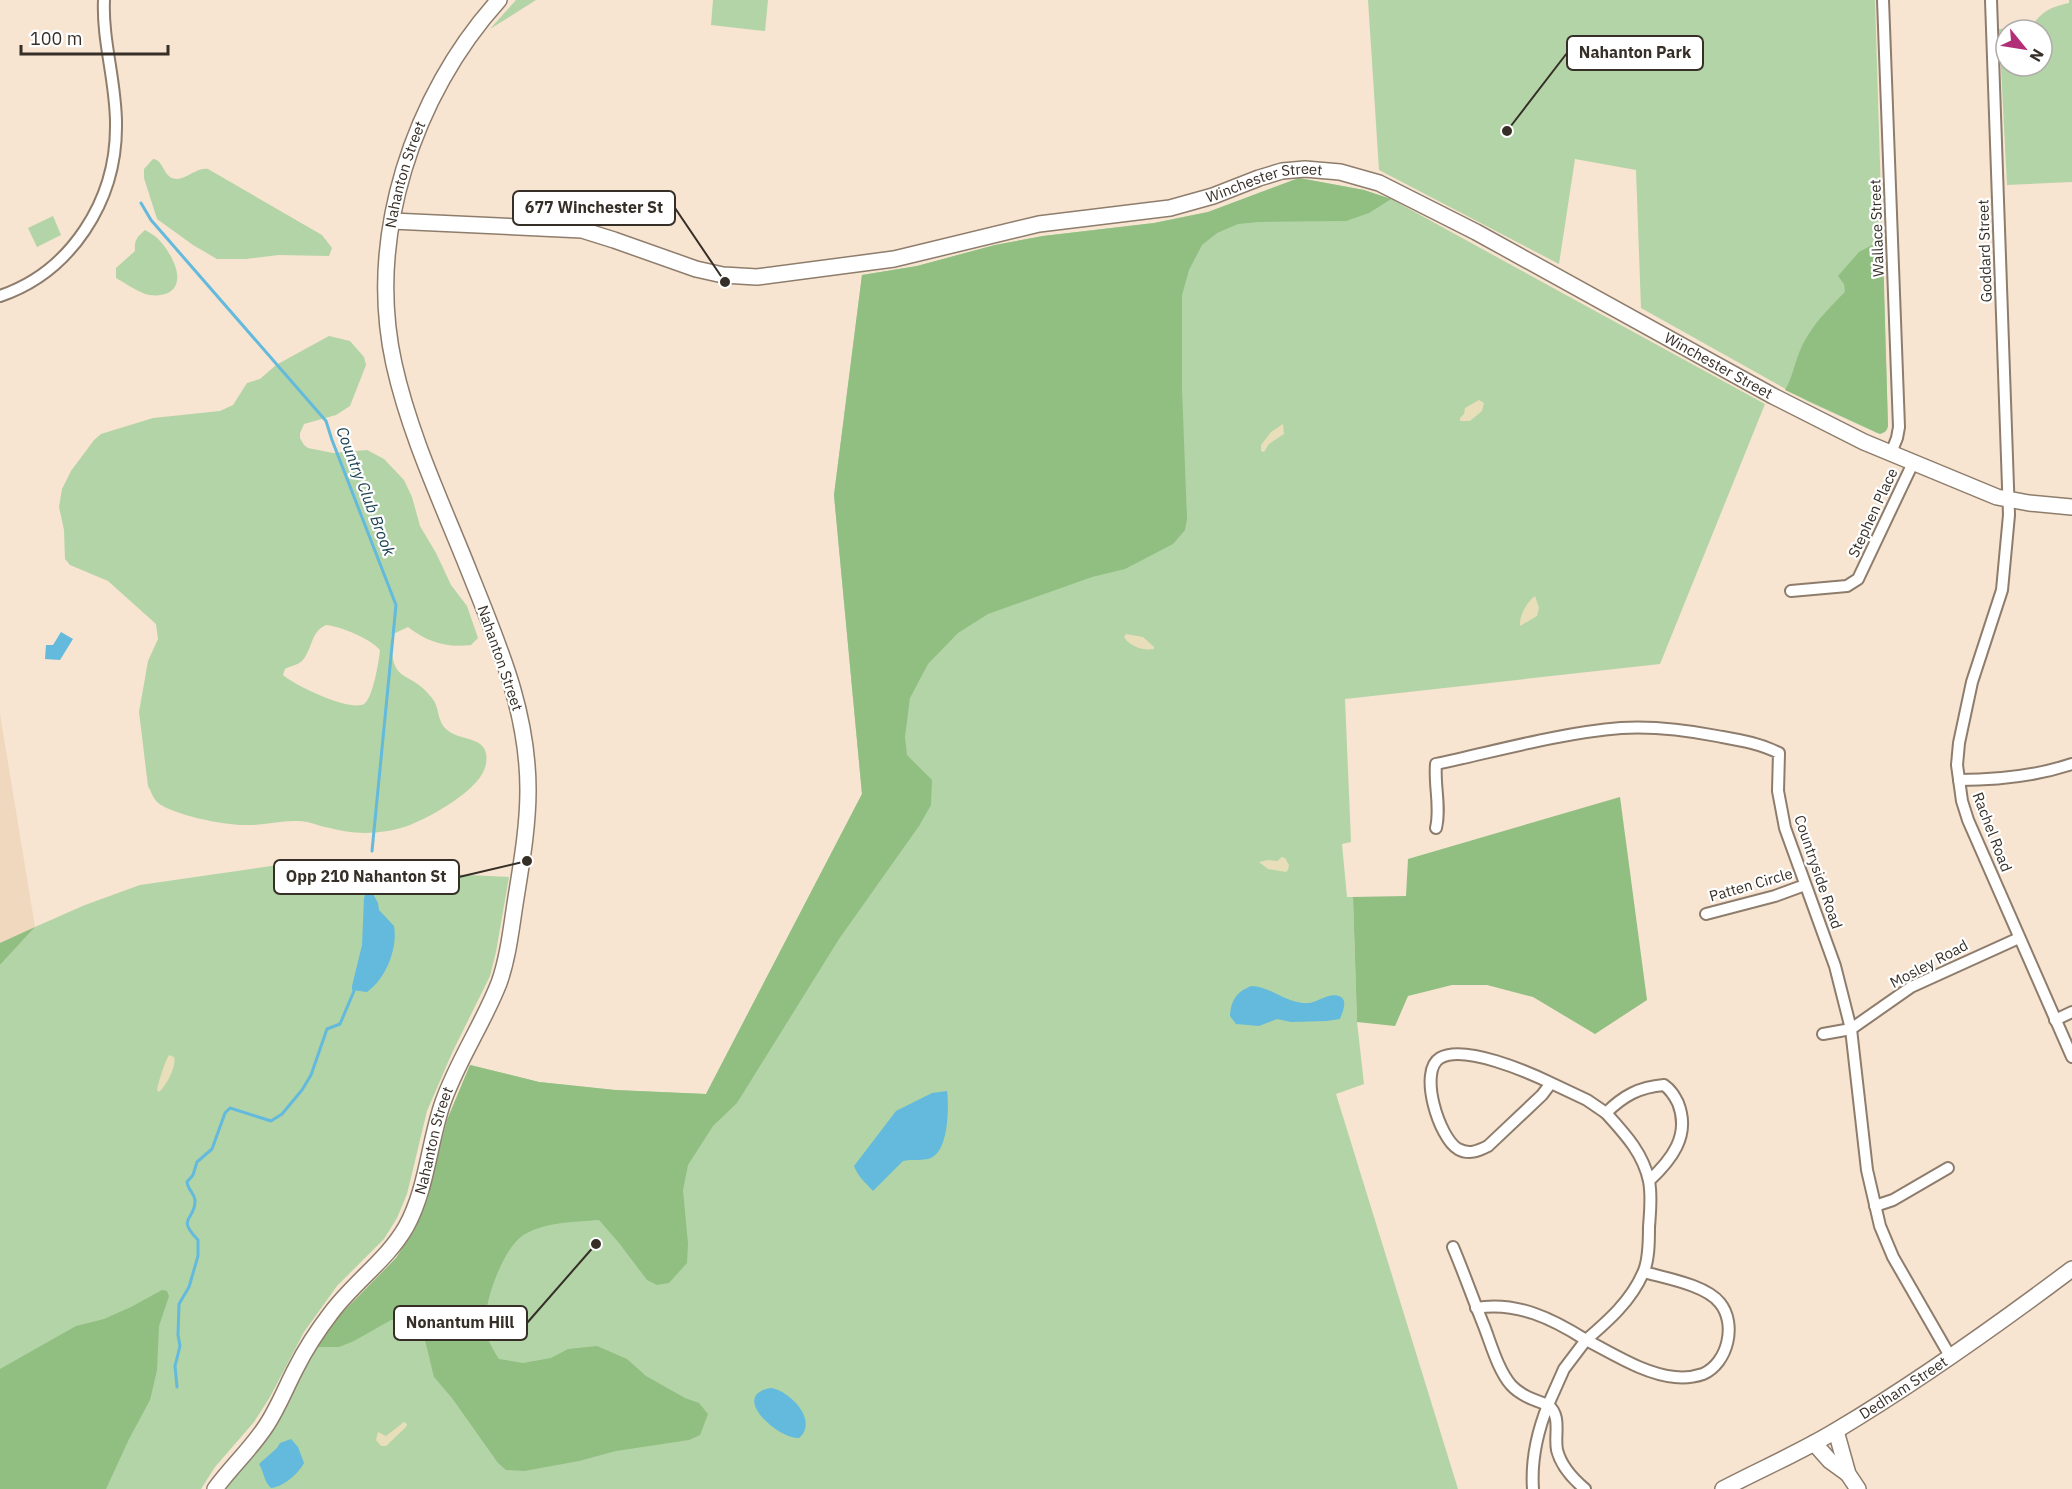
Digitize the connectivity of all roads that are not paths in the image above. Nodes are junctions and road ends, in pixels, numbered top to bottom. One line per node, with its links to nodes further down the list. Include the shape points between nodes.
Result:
1 (499, 0): 5 (main road, Nahanton Street, via 460,50 427,110 406,165)
2 (1883, 0): 7 (street, Wallace Street, via 1899,427)
3 (1990, 0): 9 (street, Goddard Street)
4 (104, 2): 6 (street, via 117,127 105,189 92,220 73,248 48,272)
5 (392, 221): 7 (main road, Winchester Street, via 582,230 696,269 757,277 894,259 1057,221 1170,208 1282,171 1340,172 1378,183 1461,224 1808,415); 38 (main road, Nahanton Street, via 387,280 392,356 416,438 515,693 528,766 525,842 503,969 445,1096 411,1218 389,1251 325,1321 267,1425)
6 (0, 296)
7 (1891, 453): 8 (main road, Winchester Street)
8 (1913, 463): 9 (main road, Winchester Street); 11 (street, Stephen Place, via 1858,579 1848,586)
9 (2009, 500): 10 (main road, Winchester Street); 13 (street, Rachel Road, via 2004,581 1964,718 1957,765)
10 (2072, 507)
11 (1791, 591)
12 (2072, 764): 13 (street, via 2019,776)
13 (1959, 780): 17 (street, Rachel Road, via 1968,820)
14 (1436, 828): 15 (street, Countryside Road, via 1436,764 1600,730 1655,728 1700,733 1755,742 1779,753 1778,791 1783,820)
15 (1805, 885): 16 (street, Patten Circle); 20 (street, Countryside Road, via 1835,966)
16 (1706, 914)
17 (2019, 938): 19 (street, Rachel Road); 20 (street, Mosley Road, via 1911,987)
18 (2072, 1012): 19 (street)
19 (2055, 1020): 22 (street, Rachel Road)
20 (1851, 1029): 21 (street, Mosley Road); 27 (street, Countryside Road, via 1867,1170)
21 (1823, 1034)
22 (2072, 1057)
23 (1551, 1083): 23 (street, via 1508,1065 1470,1056 1446,1055 1430,1073 1431,1095 1448,1140 1469,1152 1488,1146); 24 (street)
24 (1606, 1113): 26 (street, via 1632,1141); 26 (street, via 1631,1092 1652,1086 1664,1085 1674,1094 1680,1108 1681,1136 1672,1157)
25 (1948, 1168): 27 (street)
26 (1649, 1181): 30 (street)
27 (1875, 1206): 33 (street, Countryside Road, via 1893,1257)
28 (1453, 1247): 31 (street)
29 (2072, 1269): 33 (main road, Dedham Street)
30 (1644, 1272): 32 (street, via 1612,1317); 32 (street, via 1696,1288 1720,1302 1729,1326 1724,1352 1716,1365 1693,1377 1674,1377 1639,1367)
31 (1476, 1308): 32 (street, via 1507,1306 1533,1313); 34 (street, via 1510,1384 1528,1398)
32 (1586, 1340): 34 (street, via 1564,1369)
33 (1950, 1356): 35 (main road, Dedham Street)
34 (1548, 1405): 39 (street, via 1540,1425); 40 (street, via 1557,1419 1557,1450 1564,1467)
35 (1836, 1431): 36 (main road, Dedham Street); 37 (main road)
36 (1814, 1443): 37 (main road); 41 (main road, Dedham Street)
37 (1848, 1474): 42 (main road)
38 (215, 1489)
39 (1533, 1489)
40 (1585, 1489)
41 (1723, 1489)
42 (1858, 1489)

